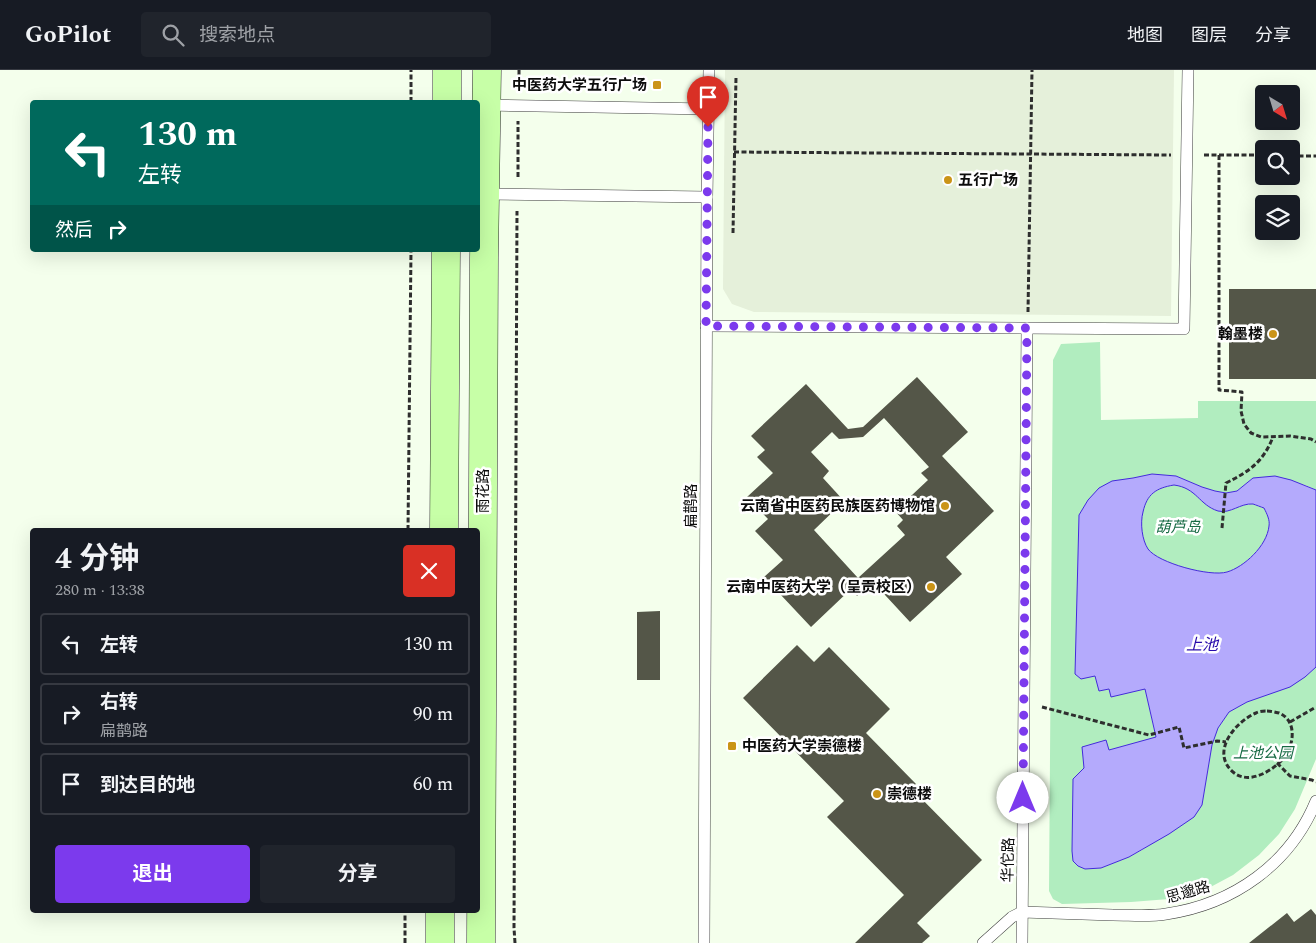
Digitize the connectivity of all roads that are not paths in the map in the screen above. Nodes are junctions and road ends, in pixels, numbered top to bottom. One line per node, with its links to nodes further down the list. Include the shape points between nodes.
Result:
1 (447, 70): 5 (street)
2 (487, 70): 6 (street, 雨花路)
3 (709, 70): 7 (lane, 扁鹊路)
4 (1188, 70): 12 (lane, via 1184,329)
5 (447, 100)
6 (487, 106): 7 (lane); 8 (street, 雨花路)
7 (708, 109): 9 (lane, 扁鹊路)
8 (485, 194): 9 (lane); 18 (street, 雨花路)
9 (707, 197): 11 (lane, 扁鹊路)
10 (446, 252): 13 (street)
11 (706, 326): 12 (lane); 19 (lane, 扁鹊路)
12 (1027, 328): 15 (lane, 华佗路)
13 (444, 528)
14 (1316, 801): 15 (lane, 思邈路, via 1310,816 1283,854 1240,889 1212,903 1164,915)
15 (1022, 912): 20 (lane); 21 (lane, 华佗路)
16 (440, 913): 17 (street)
17 (440, 943)
18 (481, 943)
19 (704, 943)
20 (983, 943)
21 (1022, 943)

